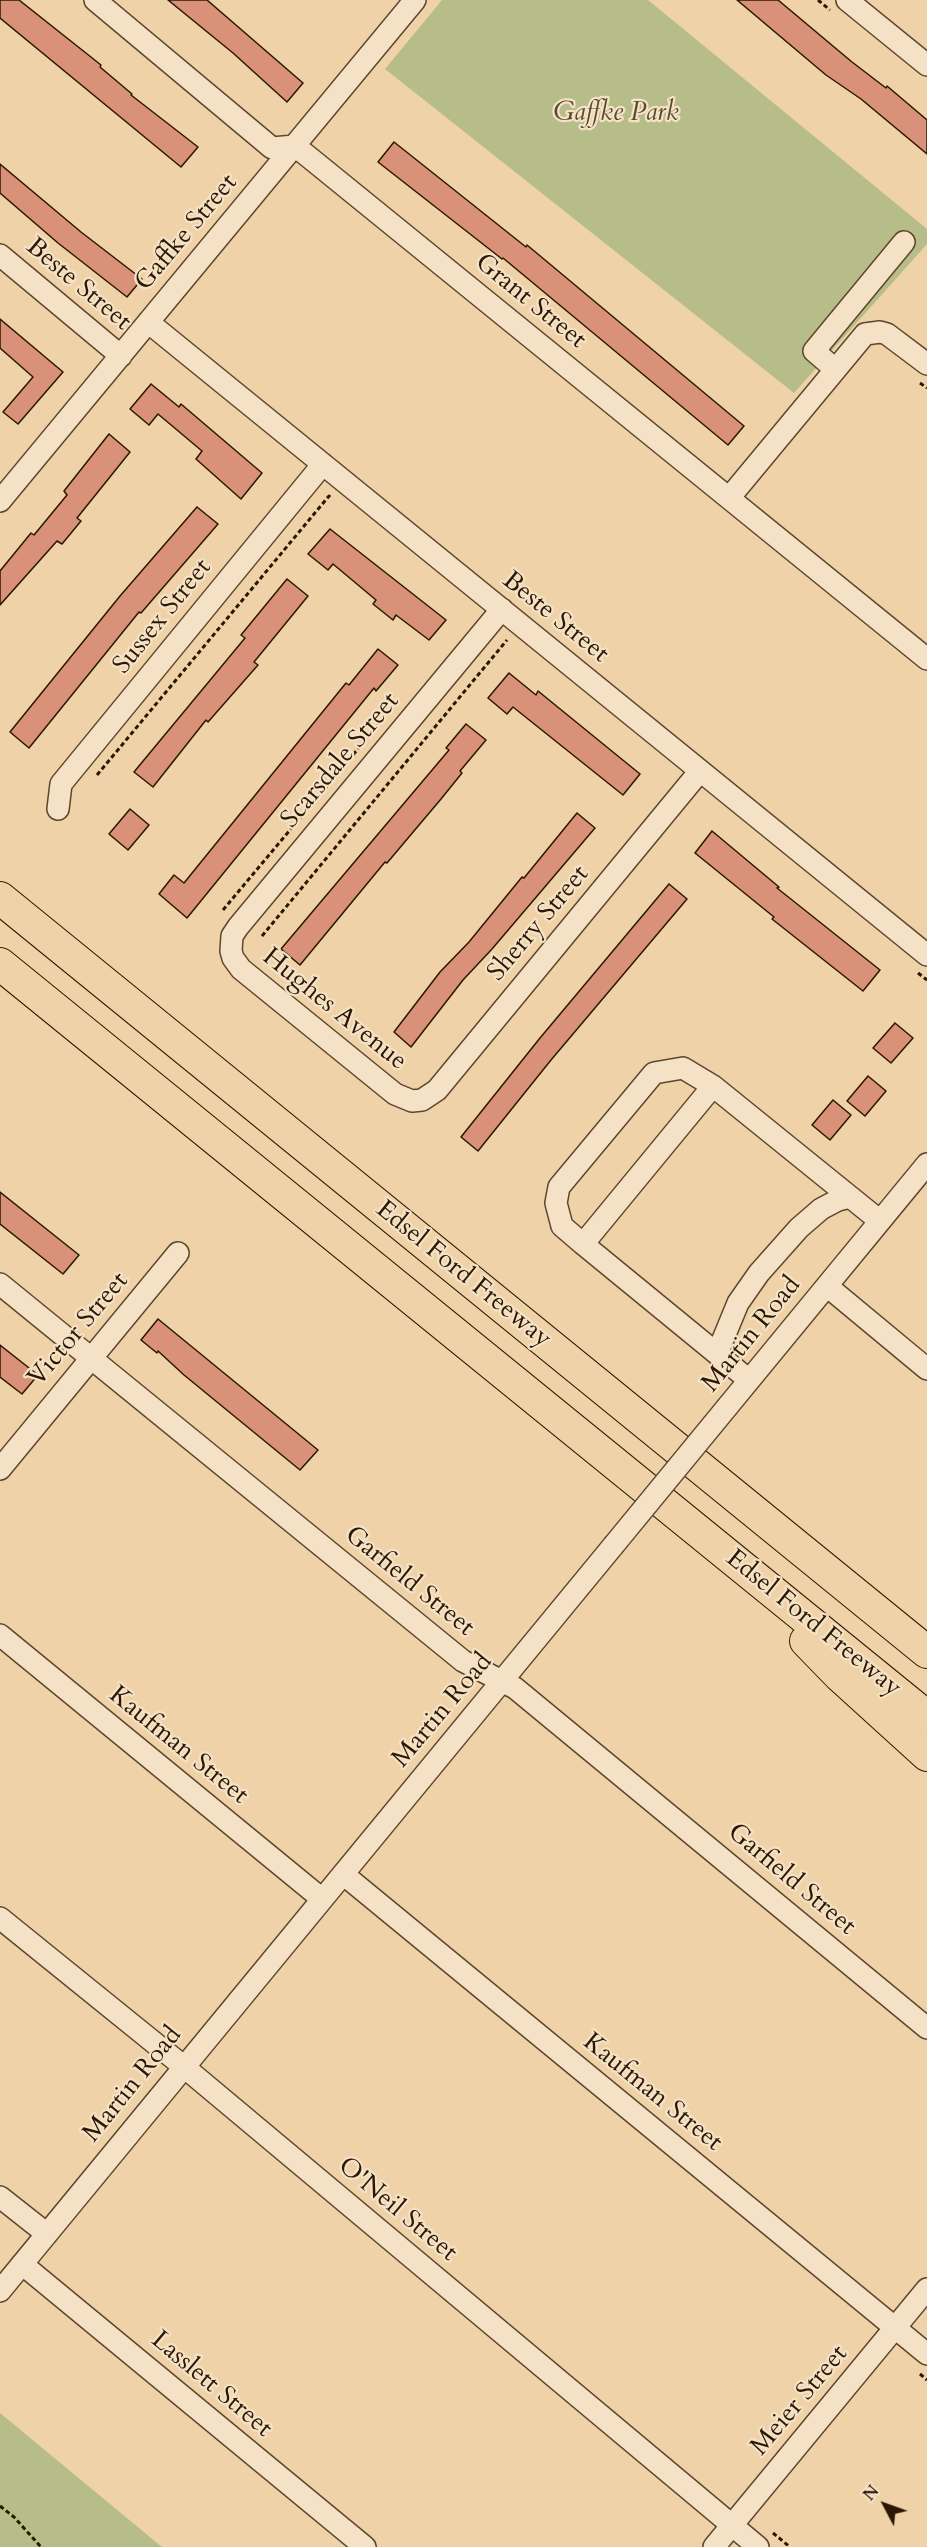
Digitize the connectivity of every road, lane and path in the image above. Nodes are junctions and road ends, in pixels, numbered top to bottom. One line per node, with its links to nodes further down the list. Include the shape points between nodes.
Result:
1 (95, 0): 5 (street, via 272,148)
2 (415, 0): 5 (street, Gaffke Street)
3 (847, 0): 4 (street)
4 (927, 65)
5 (295, 147): 8 (street, Gaffke Street); 14 (street, Grant Street)
6 (904, 242): 11 (street, via 814,351)
7 (0, 255): 9 (street, Beste Street)
8 (148, 322): 9 (street, Gaffke Street); 12 (street, Beste Street)
9 (121, 356): 15 (street, Gaffke Street)
10 (927, 364): 11 (street, via 887,334 871,333 865,334)
11 (835, 369): 14 (street)
12 (324, 464): 16 (street, Beste Street); 22 (street, Sussex Street, via 61,784)
13 (329, 496): 21 (path)
14 (729, 498): 18 (street, Grant Street)
15 (0, 501)
16 (501, 609): 20 (street, Beste Street); 26 (street, Scarsdale Street, via 238,927 232,936)
17 (507, 640): 25 (path)
18 (927, 659)
19 (382, 720): 24 (path)
20 (700, 771): 27 (street, Beste Street); 30 (street, Sherry Street, via 437,1090 422,1100)
21 (97, 775)
22 (58, 809)
23 (0, 898): 45 (highway, Edsel Ford Freeway)
24 (223, 910)
25 (262, 936)
26 (231, 951): 30 (street, Hughes Avenue, via 241,969 395,1094)
27 (927, 955)
28 (0, 964): 43 (highway, Edsel Ford Freeway)
29 (713, 1086): 32 (street); 34 (street); 34 (street, via 682,1068 654,1073 559,1187 556,1203 562,1226)
30 (412, 1101)
31 (927, 1164): 33 (street, Martin Road)
32 (849, 1197): 33 (street); 38 (street, via 821,1209 759,1274 738,1303)
33 (880, 1221): 37 (street, Martin Road)
34 (583, 1244): 38 (street)
35 (178, 1253): 39 (street, Victor Street)
36 (0, 1284): 39 (street, Garfield Street)
37 (827, 1286): 40 (street); 41 (street, Martin Road)
38 (717, 1354): 41 (street)
39 (91, 1358): 42 (street, Victor Street); 46 (street, Garfield Street, via 463,1661)
40 (927, 1369)
41 (749, 1380): 46 (street, Martin Road, bridge)
42 (0, 1469)
43 (710, 1540): 47 (highway, Edsel Ford Freeway); 48 (highway, via 840,1677)
44 (0, 1635): 50 (street, Kaufman Street)
45 (927, 1652)
46 (503, 1681): 49 (street, Martin Road); 52 (street, Garfield Street)
47 (927, 1717)
48 (927, 1755)
49 (343, 1874): 50 (street, Martin Road); 59 (street, Kaufman Street)
50 (322, 1899): 53 (street, Martin Road)
51 (0, 1917): 53 (street, O'Neil Street)
52 (927, 2028)
53 (183, 2066): 55 (street, Martin Road); 62 (street, O'Neil Street)
54 (0, 2197): 55 (street)
55 (47, 2234): 56 (street, Martin Road)
56 (22, 2264): 58 (street, Martin Road); 64 (street, Lasslett Street)
57 (927, 2289): 59 (street, Meier Street)
58 (0, 2291)
59 (896, 2328): 60 (street, Kaufman Street); 62 (street, Meier Street)
60 (927, 2354)
61 (0, 2506): 63 (path)
62 (732, 2526): 65 (street, Meier Street); 66 (street, O'Neil Street)
63 (41, 2547)
64 (364, 2547)
65 (714, 2547)
66 (758, 2547)

